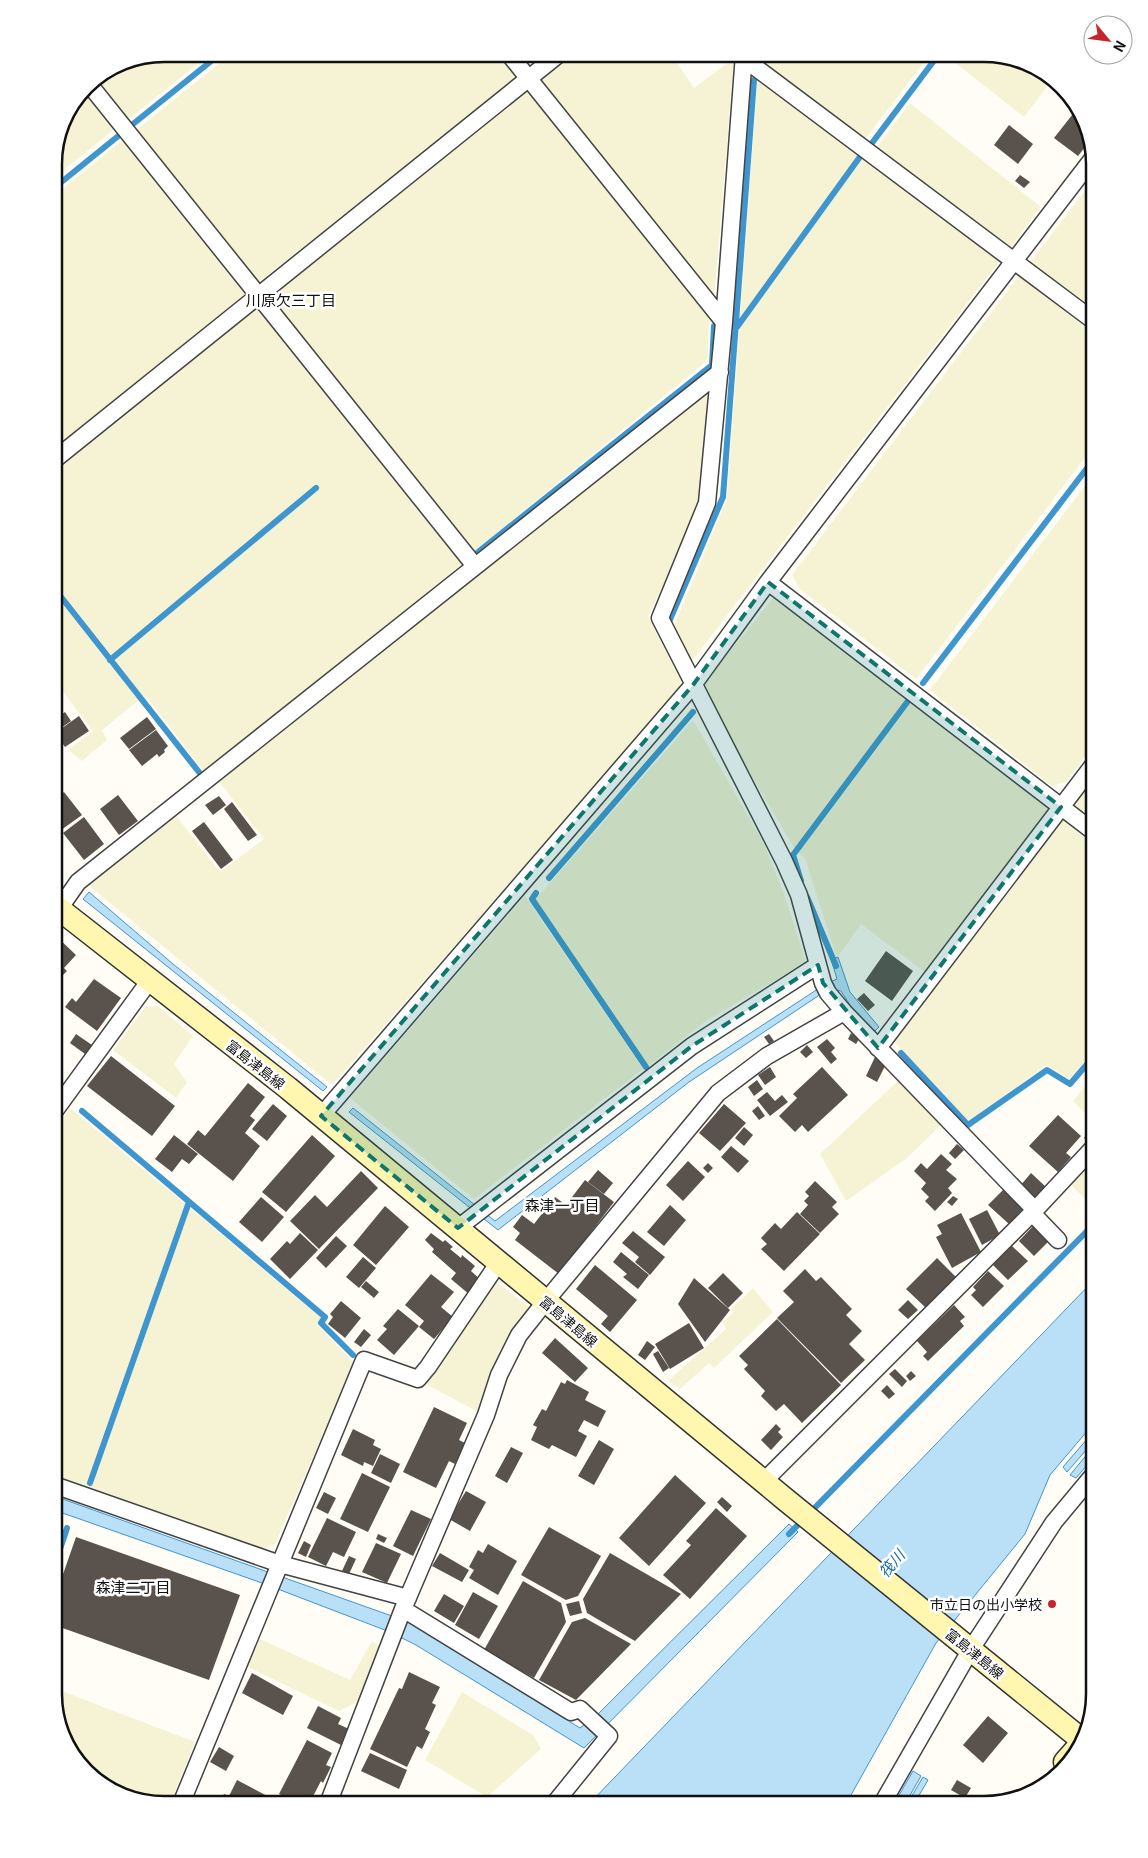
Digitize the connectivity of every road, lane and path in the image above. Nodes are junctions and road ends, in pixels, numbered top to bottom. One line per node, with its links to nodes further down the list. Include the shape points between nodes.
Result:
1 (517, 63): 5 (street)
2 (548, 63): 5 (street)
3 (742, 63): 11 (street)
4 (752, 63): 8 (street)
5 (529, 78): 9 (street); 11 (street)
6 (94, 90): 9 (street)
7 (1086, 167): 8 (street)
8 (1014, 260): 10 (street); 15 (street)
9 (258, 296): 13 (street); 14 (street)
10 (1086, 315)
11 (724, 322): 12 (street)
12 (720, 372): 14 (street); 16 (street, via 706,503 660,618)
13 (63, 453)
14 (476, 566): 20 (street, via 78,882)
15 (768, 582): 16 (street); 18 (street)
16 (693, 686): 22 (street, via 784,861 799,895); 27 (street)
17 (1086, 774): 18 (street)
18 (1061, 807): 19 (street); 25 (street)
19 (1086, 826)
20 (63, 900)
21 (63, 912): 23 (main road, 富島津島線)
22 (818, 965): 24 (street, via 825,988); 30 (street, via 692,1046)
23 (150, 980): 26 (street); 27 (main road, 富島津島線)
24 (844, 1012): 25 (street); 33 (street, via 768,1056 718,1093)
25 (878, 1048): 29 (street)
26 (62, 1100)
27 (321, 1116): 30 (main road, 富島津島線)
28 (1086, 1155): 29 (street)
29 (1033, 1212): 31 (street); 34 (street)
30 (472, 1217): 32 (main road, 富島津島線)
31 (1058, 1240)
32 (499, 1262): 33 (main road, 富島津島線); 37 (street, via 418,1378 364,1360)
33 (545, 1302): 34 (main road, 富島津島線); 38 (street, via 519,1335 499,1375 486,1415)
34 (764, 1482): 39 (main road, 富島津島線)
35 (1086, 1484): 39 (street, via 1054,1522)
36 (62, 1489): 37 (street)
37 (278, 1568): 38 (street); 41 (street)
38 (404, 1608): 42 (street); 43 (street, via 571,1712 580,1709 609,1736)
39 (971, 1649): 40 (main road, 富島津島線); 44 (street)
40 (1076, 1735)
41 (185, 1795)
42 (331, 1795)
43 (561, 1795)
44 (887, 1796)

